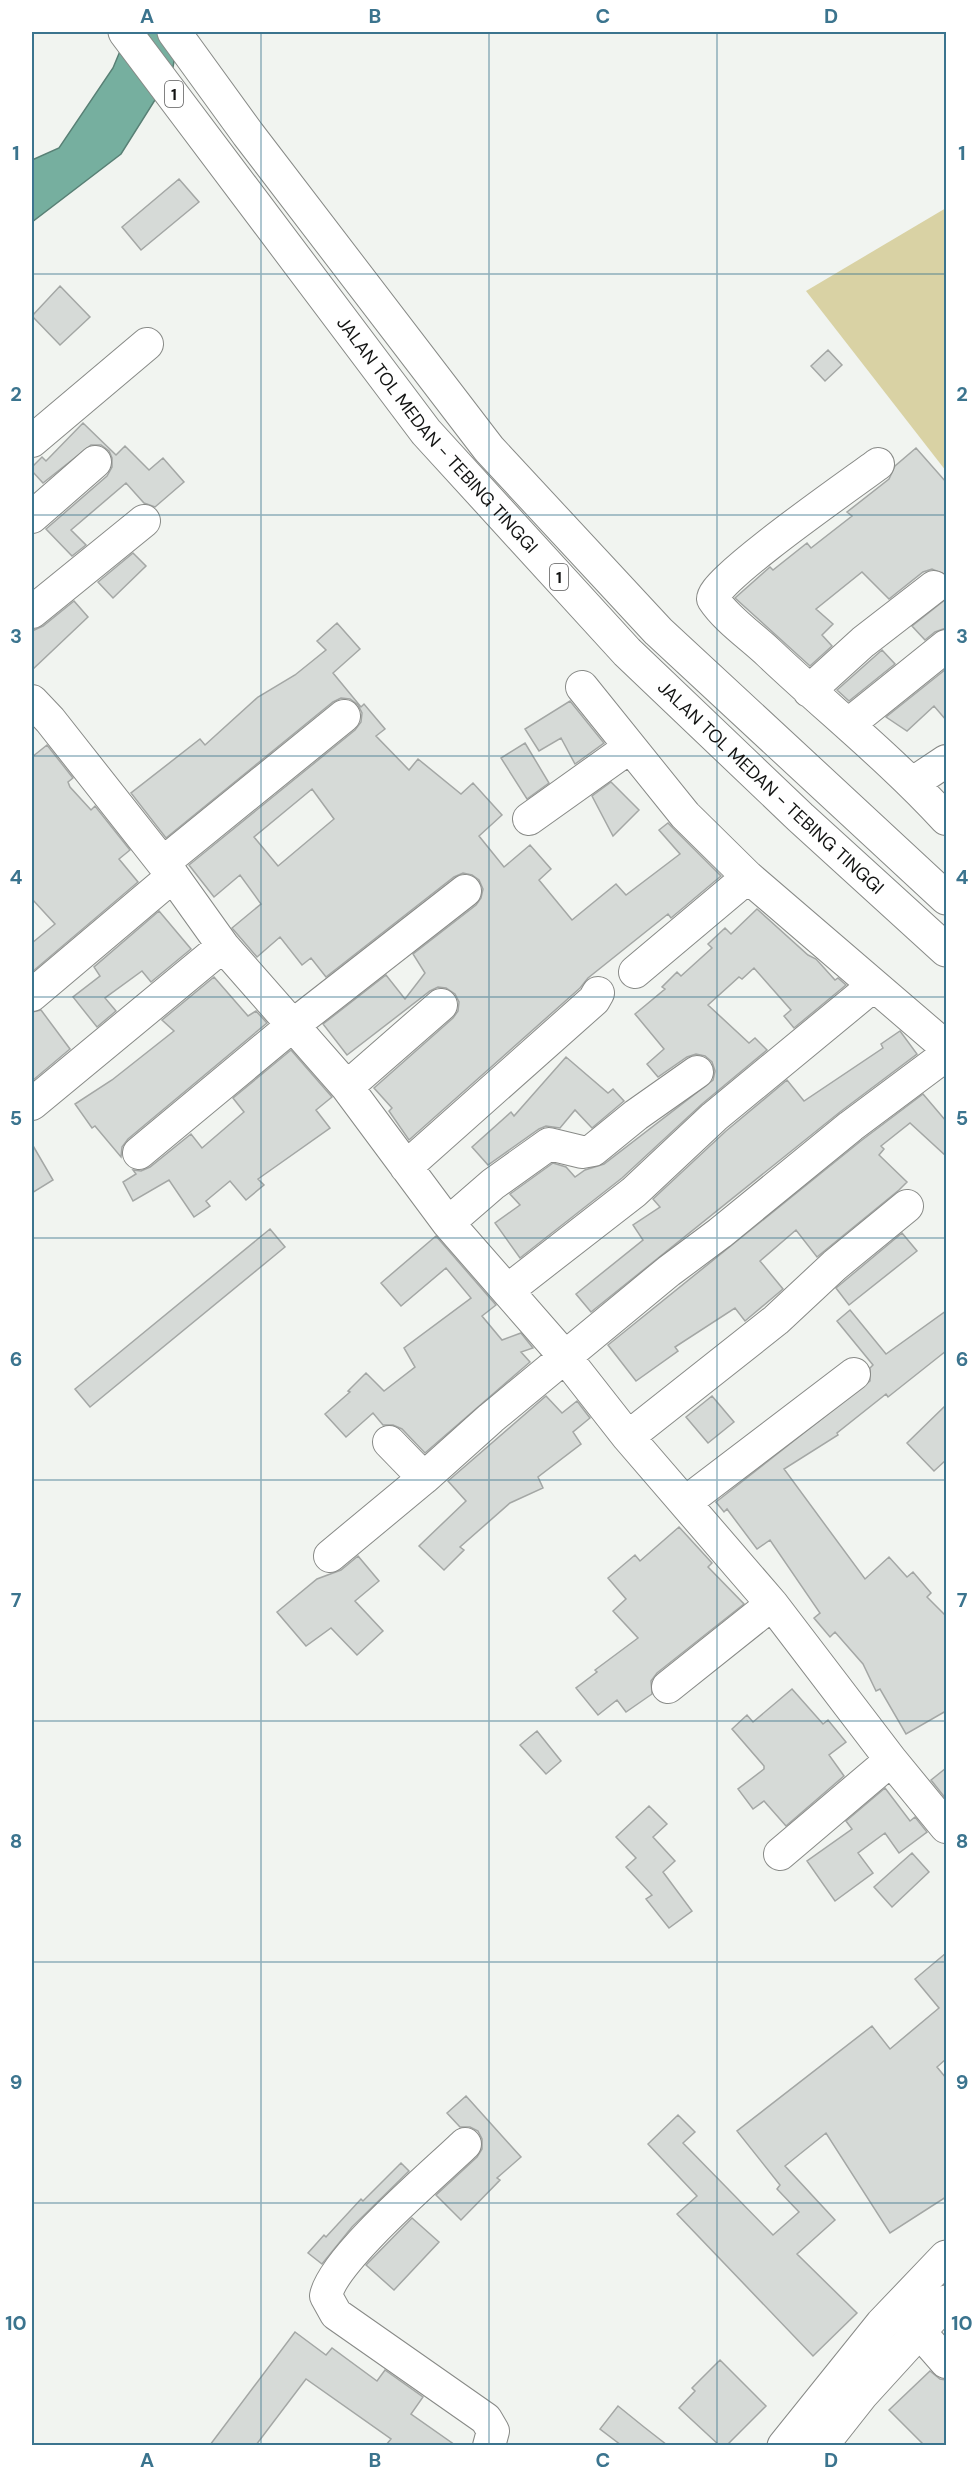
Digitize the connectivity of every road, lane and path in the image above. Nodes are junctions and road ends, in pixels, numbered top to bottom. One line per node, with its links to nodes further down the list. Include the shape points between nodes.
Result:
1 (126, 32): 27 (highway, JALAN TOL MEDAN - TEBING TINGGI / 1, via 426,432 627,652)
2 (174, 32): 25 (highway, JALAN TOL MEDAN - TEBING TINGGI / 1, via 497,458 658,631)
3 (147, 344): 4 (street)
4 (32, 441)
5 (95, 462): 7 (street)
6 (878, 464): 13 (street, via 736,570 713,593 713,601)
7 (32, 517)
8 (144, 521): 10 (street)
9 (934, 587): 13 (street, via 863,642)
10 (32, 612)
11 (946, 646): 16 (street)
12 (582, 687): 17 (street)
13 (809, 691): 16 (street)
14 (32, 701): 22 (street)
15 (344, 716): 22 (street)
16 (849, 724): 19 (street)
17 (630, 747): 20 (street); 23 (street, via 685,815)
18 (946, 761): 19 (street)
19 (913, 783): 21 (street)
20 (529, 819)
21 (946, 819)
22 (168, 869): 26 (street); 31 (street)
23 (748, 877): 28 (street); 29 (street)
24 (465, 891): 33 (street)
25 (946, 898)
26 (223, 946): 33 (street); 38 (street)
27 (946, 950)
28 (635, 972)
29 (873, 986): 34 (street); 43 (street, via 714,1117 634,1192)
30 (598, 993): 40 (street)
31 (32, 995)
32 (441, 1005): 37 (street)
33 (292, 1026): 37 (street); 39 (street)
34 (946, 1047)
35 (946, 1055): 44 (street, via 792,1172)
36 (697, 1072): 42 (street, via 593,1150 582,1152 549,1144)
37 (347, 1088): 40 (street)
38 (32, 1104)
39 (139, 1153)
40 (406, 1167): 42 (street)
41 (907, 1206): 46 (street, via 776,1320)
42 (448, 1223): 43 (street)
43 (508, 1290): 44 (street)
44 (566, 1358): 46 (street); 48 (street)
45 (854, 1374): 49 (street)
46 (628, 1437): 49 (street)
47 (389, 1442): 48 (street)
48 (424, 1478): 50 (street)
49 (687, 1502): 51 (street)
50 (330, 1556)
51 (772, 1604): 52 (street); 53 (street)
52 (668, 1687)
53 (891, 1760): 54 (street); 55 (street)
54 (945, 1824)
55 (780, 1854)
56 (465, 2144): 61 (street, via 370,2233 330,2283 326,2296 336,2314 486,2419 494,2432)
57 (946, 2257): 62 (highway, via 882,2324)
58 (946, 2302): 59 (highway)
59 (918, 2330): 60 (street); 63 (highway)
60 (946, 2362)
61 (489, 2445)
62 (784, 2445)
63 (821, 2445)

